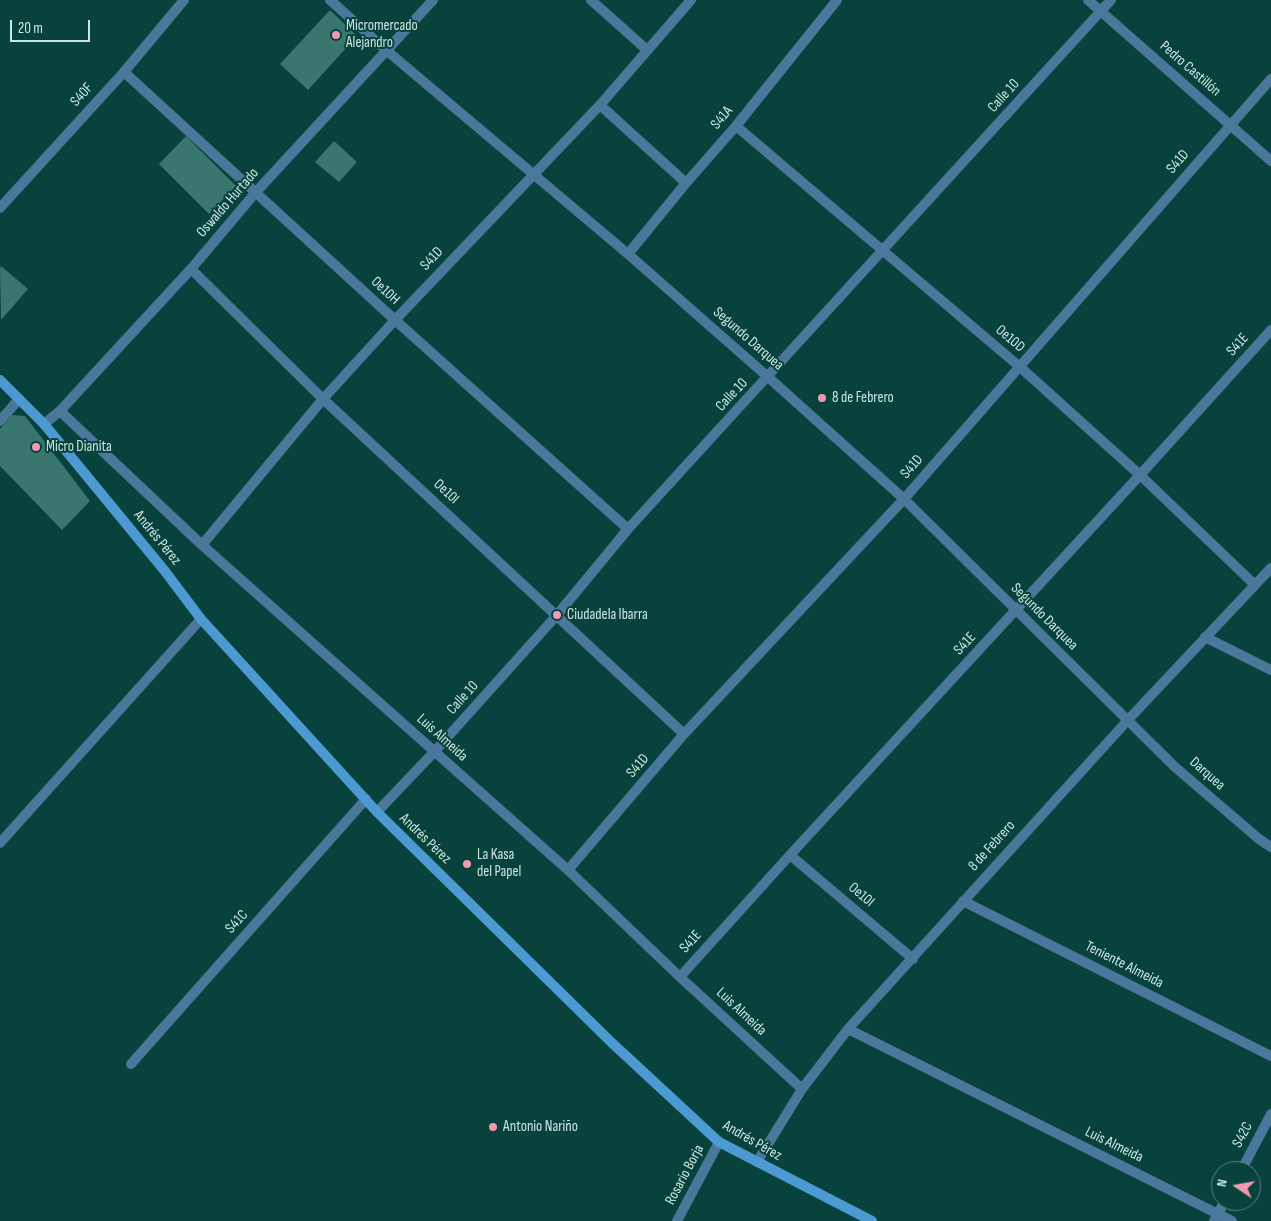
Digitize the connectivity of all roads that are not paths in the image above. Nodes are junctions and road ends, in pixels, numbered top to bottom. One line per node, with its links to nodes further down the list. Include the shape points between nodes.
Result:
1 (169, 0): 9 (street)
2 (330, 0): 11 (street, Segundo Darquea)
3 (433, 0): 11 (street, Oswaldo Hurtado)
4 (591, 0): 12 (street)
5 (691, 0): 12 (street, S41D)
6 (837, 0): 17 (street, S41A)
7 (1088, 0): 10 (street, Pedro Castillón)
8 (1111, 0): 10 (street, Calle 10)
9 (181, 4): 13 (street, S40F)
10 (1101, 11): 16 (street, Pedro Castillón); 23 (street, Calle 10)
11 (386, 50): 19 (street, Segundo Darquea); 21 (street, Oswaldo Hurtado)
12 (647, 50): 15 (street, S41D)
13 (124, 72): 21 (street, Oe10H); 22 (street, S40F)
14 (1271, 79): 16 (street, S41D)
15 (600, 105): 19 (street, S41D); 20 (street)
16 (1230, 125): 18 (street, Pedro Castillón); 28 (street, S41D)
17 (736, 126): 20 (street, S41A); 23 (street, Oe10D)
18 (1271, 161)
19 (534, 173): 24 (street, Segundo Darquea); 26 (street, S41D)
20 (686, 183): 24 (street, S41A)
21 (256, 192): 25 (street, Oswaldo Hurtado); 26 (street, Oe10H)
22 (0, 208)
23 (882, 252): 28 (street, Oe10D); 29 (street, Calle 10)
24 (628, 254): 29 (street, Segundo Darquea)
25 (191, 268): 31 (street, Oe10I); 33 (street, Oswaldo Hurtado)
26 (395, 320): 31 (street, S41D); 38 (street, Oe10H)
27 (1271, 330): 36 (street, S41E)
28 (1020, 367): 36 (street, Oe10D); 37 (street, S41D)
29 (768, 377): 37 (street, Segundo Darquea); 38 (street, Calle 10)
30 (0, 380): 32 (street, Andrés Pérez)
31 (323, 399): 39 (street, S41D); 43 (street, Oe10I)
32 (19, 400): 34 (street); 35 (street, Andrés Pérez)
33 (60, 411): 35 (street, Oswaldo Hurtado); 39 (street, Luis Almeida)
34 (0, 421)
35 (44, 424): 44 (street, Andrés Pérez)
36 (1140, 475): 41 (street, Oe10D); 42 (street, S41E)
37 (904, 499): 42 (street, Segundo Darquea); 48 (street, S41D)
38 (628, 529): 43 (street, Calle 10)
39 (202, 545): 49 (street, Luis Almeida)
40 (1271, 568): 41 (street, 8 de Febrero)
41 (1255, 585): 45 (street, 8 de Febrero)
42 (1016, 610): 47 (street, Segundo Darquea); 54 (street, S41E)
43 (557, 616): 48 (street, Oe10I); 49 (street, Calle 10)
44 (201, 619): 50 (street, Andrés Pérez); 52 (street)
45 (1205, 637): 46 (street); 47 (street, 8 de Febrero)
46 (1271, 670)
47 (1127, 721): 53 (street, Darquea, via 1175,767); 56 (street, 8 de Febrero)
48 (684, 734): 55 (street, S41D)
49 (435, 751): 51 (street, Calle 10); 55 (street, Luis Almeida)
50 (366, 800): 51 (street, Andrés Pérez); 61 (street, S41C)
51 (377, 812): 64 (street, Andrés Pérez, via 611,1042)
52 (0, 843)
53 (1271, 847)
54 (790, 855): 57 (street, Oe10I); 58 (street, S41E)
55 (568, 870): 58 (street, Luis Almeida)
56 (963, 901): 57 (street, 8 de Febrero); 60 (street, Teniente Almeida)
57 (912, 959): 59 (street, 8 de Febrero)
58 (680, 977): 62 (street, Luis Almeida)
59 (848, 1029): 62 (street, 8 de Febrero); 67 (street, Luis Almeida)
60 (1271, 1056)
61 (131, 1064)
62 (802, 1089): 66 (street, 8 de Febrero)
63 (1271, 1114): 65 (street, S42C)
64 (719, 1142): 66 (street, Andrés Pérez); 68 (street, Rosario Borja)
65 (1246, 1161)
66 (756, 1162): 69 (street, Andrés Pérez)
67 (1216, 1217): 70 (street, Luis Almeida)
68 (677, 1221)
69 (872, 1221)
70 (1232, 1221)

